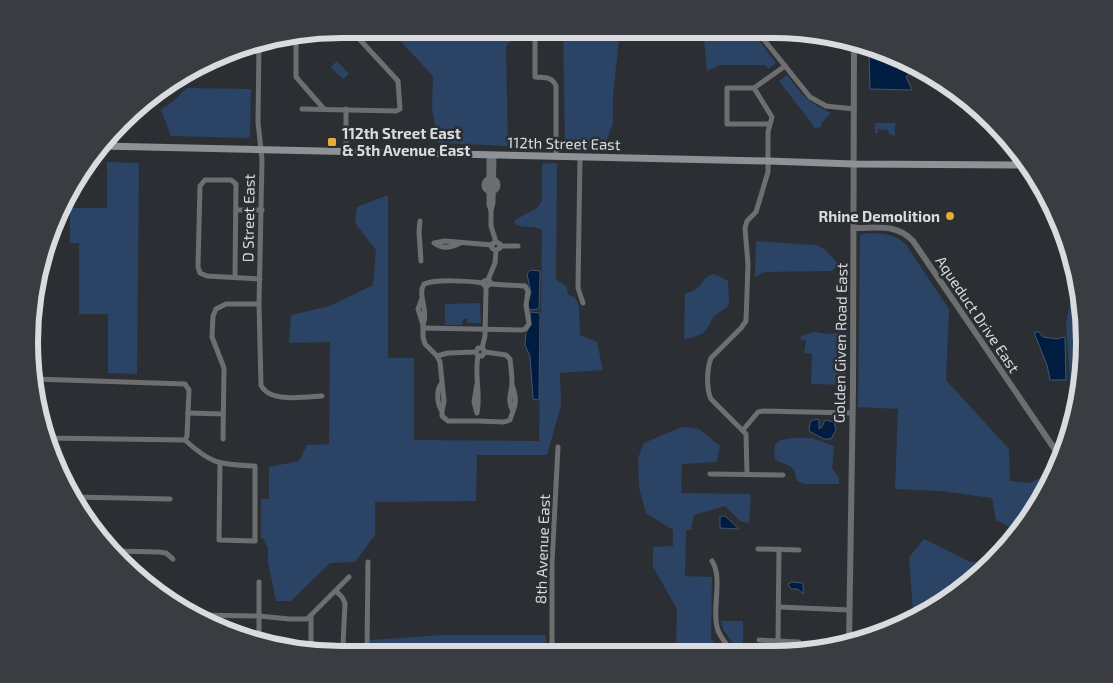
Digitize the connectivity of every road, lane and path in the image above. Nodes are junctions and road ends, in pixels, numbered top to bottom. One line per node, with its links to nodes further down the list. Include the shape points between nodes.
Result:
1 (358, 38): 12 (street, via 398,81 401,107 396,111)
2 (535, 38): 18 (street, via 535,77 549,78 556,86)
3 (762, 38): 7 (street)
4 (296, 41): 11 (street, via 296,77)
5 (259, 49): 15 (street, D Street East)
6 (854, 49): 9 (street, Golden Given Road East)
7 (782, 68): 8 (street); 9 (street, via 820,104)
8 (754, 88): 13 (street, via 772,117); 13 (street, via 728,88 727,124)
9 (854, 108): 21 (street, Golden Given Road East)
10 (302, 109): 11 (street)
11 (324, 109): 12 (street)
12 (346, 109): 16 (street)
13 (769, 124): 20 (street)
14 (109, 146): 15 (main road, 112th Street East)
15 (260, 149): 16 (main road, 112th Street East); 26 (street, D Street East)
16 (346, 151): 17 (main road, 112th Street East)
17 (491, 155): 18 (main road, 112th Street East); 23 (street)
18 (556, 157): 19 (main road, 112th Street East)
19 (580, 157): 20 (main road, 112th Street East); 36 (street, via 578,288)
20 (768, 160): 21 (main road, 112th Street East); 49 (street, via 768,172 756,212 744,228 748,264 746,321 709,364 708,392 711,399)
21 (854, 164): 22 (main road, 112th Street East); 28 (street, Golden Given Road East)
22 (1019, 165)
23 (491, 179): 24 (street, via 498,186); 24 (street, via 484,185)
24 (491, 192): 30 (street, via 489,205)
25 (237, 210): 26 (street); 33 (street); 33 (street, via 234,182 209,179 201,182 198,268 206,276)
26 (262, 210): 34 (street, D Street East)
27 (420, 221): 29 (street)
28 (854, 228): 45 (street, Golden Given Road East); 54 (street, Aqueduct Drive East, via 894,229 913,241)
29 (420, 243): 30 (street, via 445,241); 32 (street)
30 (496, 246): 31 (street); 35 (street, via 495,262)
31 (518, 246)
32 (421, 261)
33 (235, 277): 34 (street)
34 (260, 279): 37 (street, D Street East)
35 (487, 284): 38 (street, via 459,281 426,283 418,310); 39 (street); 39 (street, via 525,286 529,324 522,330)
36 (583, 303)
37 (259, 304): 44 (street, D Street East, via 261,388 272,396); 47 (street, via 226,304 215,312 212,337 224,368)
38 (423, 327): 39 (street); 42 (street, via 425,344)
39 (485, 328): 40 (street)
40 (483, 350): 41 (street, via 482,356); 48 (street, via 506,355 510,359 515,401 511,418 504,422)
41 (477, 354): 42 (street); 48 (street, via 474,402)
42 (437, 356): 48 (street, via 441,367 438,396 444,418 448,422)
43 (40, 380): 46 (street, via 182,383 188,390)
44 (322, 396)
45 (852, 413): 49 (street, via 763,411 758,412); 72 (street, Golden Given Road East)
46 (188, 414): 47 (street); 52 (street)
47 (224, 414): 51 (street)
48 (477, 420)
49 (743, 430): 57 (street, via 747,437)
50 (54, 438): 52 (street)
51 (224, 439)
52 (185, 440): 55 (street)
53 (558, 447): 84 (street, 8th Avenue East, via 552,563)
54 (1055, 450)
55 (220, 464): 55 (street, via 255,466 255,541 219,540)
56 (710, 474): 57 (street)
57 (747, 474): 58 (street)
58 (783, 475)
59 (81, 497): 60 (street)
60 (170, 499)
61 (758, 549): 62 (street)
62 (779, 550): 63 (street); 71 (street)
63 (799, 550)
64 (122, 551): 65 (street, via 159,552)
65 (174, 559)
66 (712, 561): 85 (street, via 717,572 717,630)
67 (368, 562): 83 (street)
68 (349, 577): 70 (street)
69 (260, 582): 74 (street)
70 (336, 591): 75 (street); 82 (street, via 345,603)
71 (779, 607): 72 (street); 79 (street)
72 (849, 610): 77 (street, Golden Given Road East)
73 (210, 615): 74 (street)
74 (259, 616): 75 (street, via 305,620); 76 (street)
75 (311, 616): 81 (street)
76 (259, 634)
77 (849, 635)
78 (759, 640): 79 (street)
79 (778, 640): 80 (street)
80 (798, 642)
81 (311, 644)
82 (342, 646)
83 (367, 646)
84 (552, 646)
85 (728, 646)

